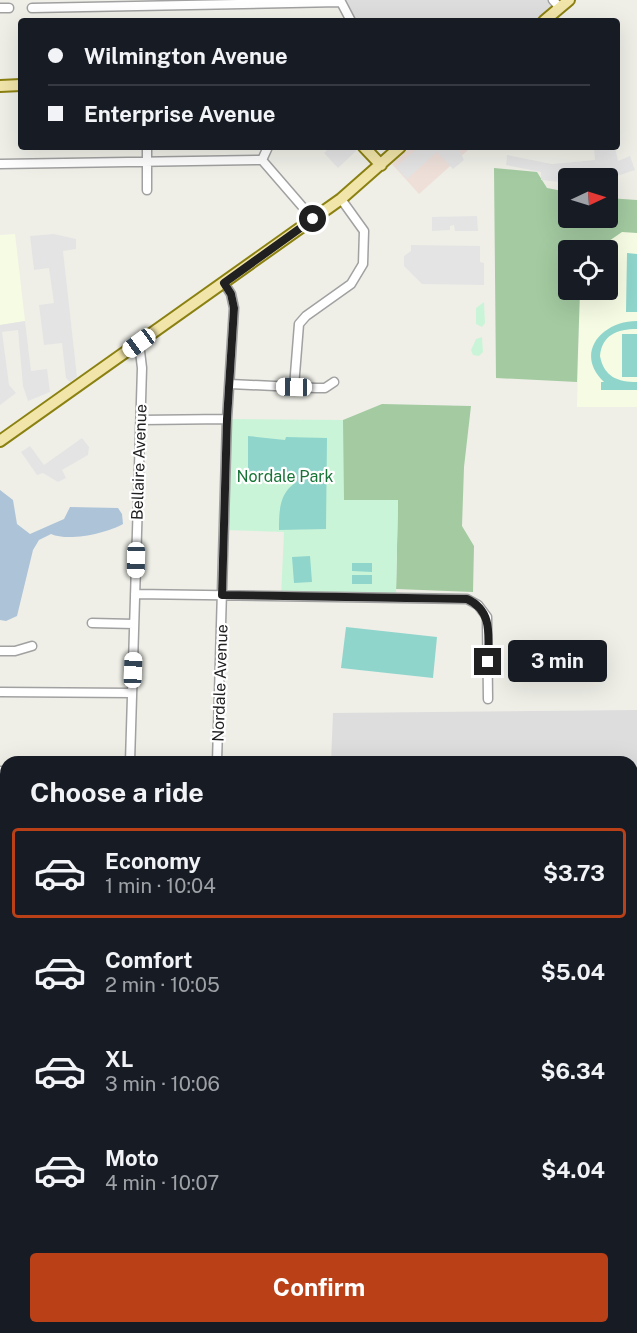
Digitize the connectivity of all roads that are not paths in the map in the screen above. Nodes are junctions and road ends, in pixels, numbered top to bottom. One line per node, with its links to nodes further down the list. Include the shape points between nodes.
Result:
1 (569, 0): 3 (main road)
2 (340, 4): 4 (street); 5 (street)
3 (557, 4): 6 (main road)
4 (32, 8)
5 (349, 18)
6 (546, 18)
7 (0, 86): 8 (main road)
8 (18, 86)
9 (147, 150): 14 (street)
10 (267, 150): 13 (street)
11 (367, 150): 16 (main road)
12 (397, 150): 16 (main road)
13 (262, 160): 14 (street); 19 (street)
14 (147, 162): 15 (street); 17 (street)
15 (0, 164)
16 (381, 165): 18 (main road)
17 (147, 190)
18 (341, 199): 19 (main road); 24 (street, via 364,231 363,264 351,284 299,324)
19 (313, 219): 20 (main road)
20 (224, 283): 21 (main road); 23 (street, Nordale Avenue, via 234,308)
21 (139, 343): 26 (street, Bellaire Avenue); 27 (main road)
22 (334, 382): 24 (street, via 326,388)
23 (230, 384): 24 (street); 25 (street, Nordale Avenue)
24 (294, 387)
25 (227, 419): 26 (street); 29 (street, Nordale Avenue)
26 (141, 420): 28 (street, Bellaire Avenue)
27 (0, 441)
28 (135, 594): 29 (street); 31 (street, Bellaire Avenue)
29 (222, 595): 36 (street, via 467,599 487,617); 38 (street, Nordale Avenue)
30 (92, 623): 31 (street)
31 (134, 624): 35 (street, Bellaire Avenue)
32 (32, 646): 33 (street)
33 (0, 651)
34 (0, 693): 35 (street)
35 (132, 693): 37 (street, Bellaire Avenue)
36 (488, 699)
37 (130, 756)
38 (217, 756)

